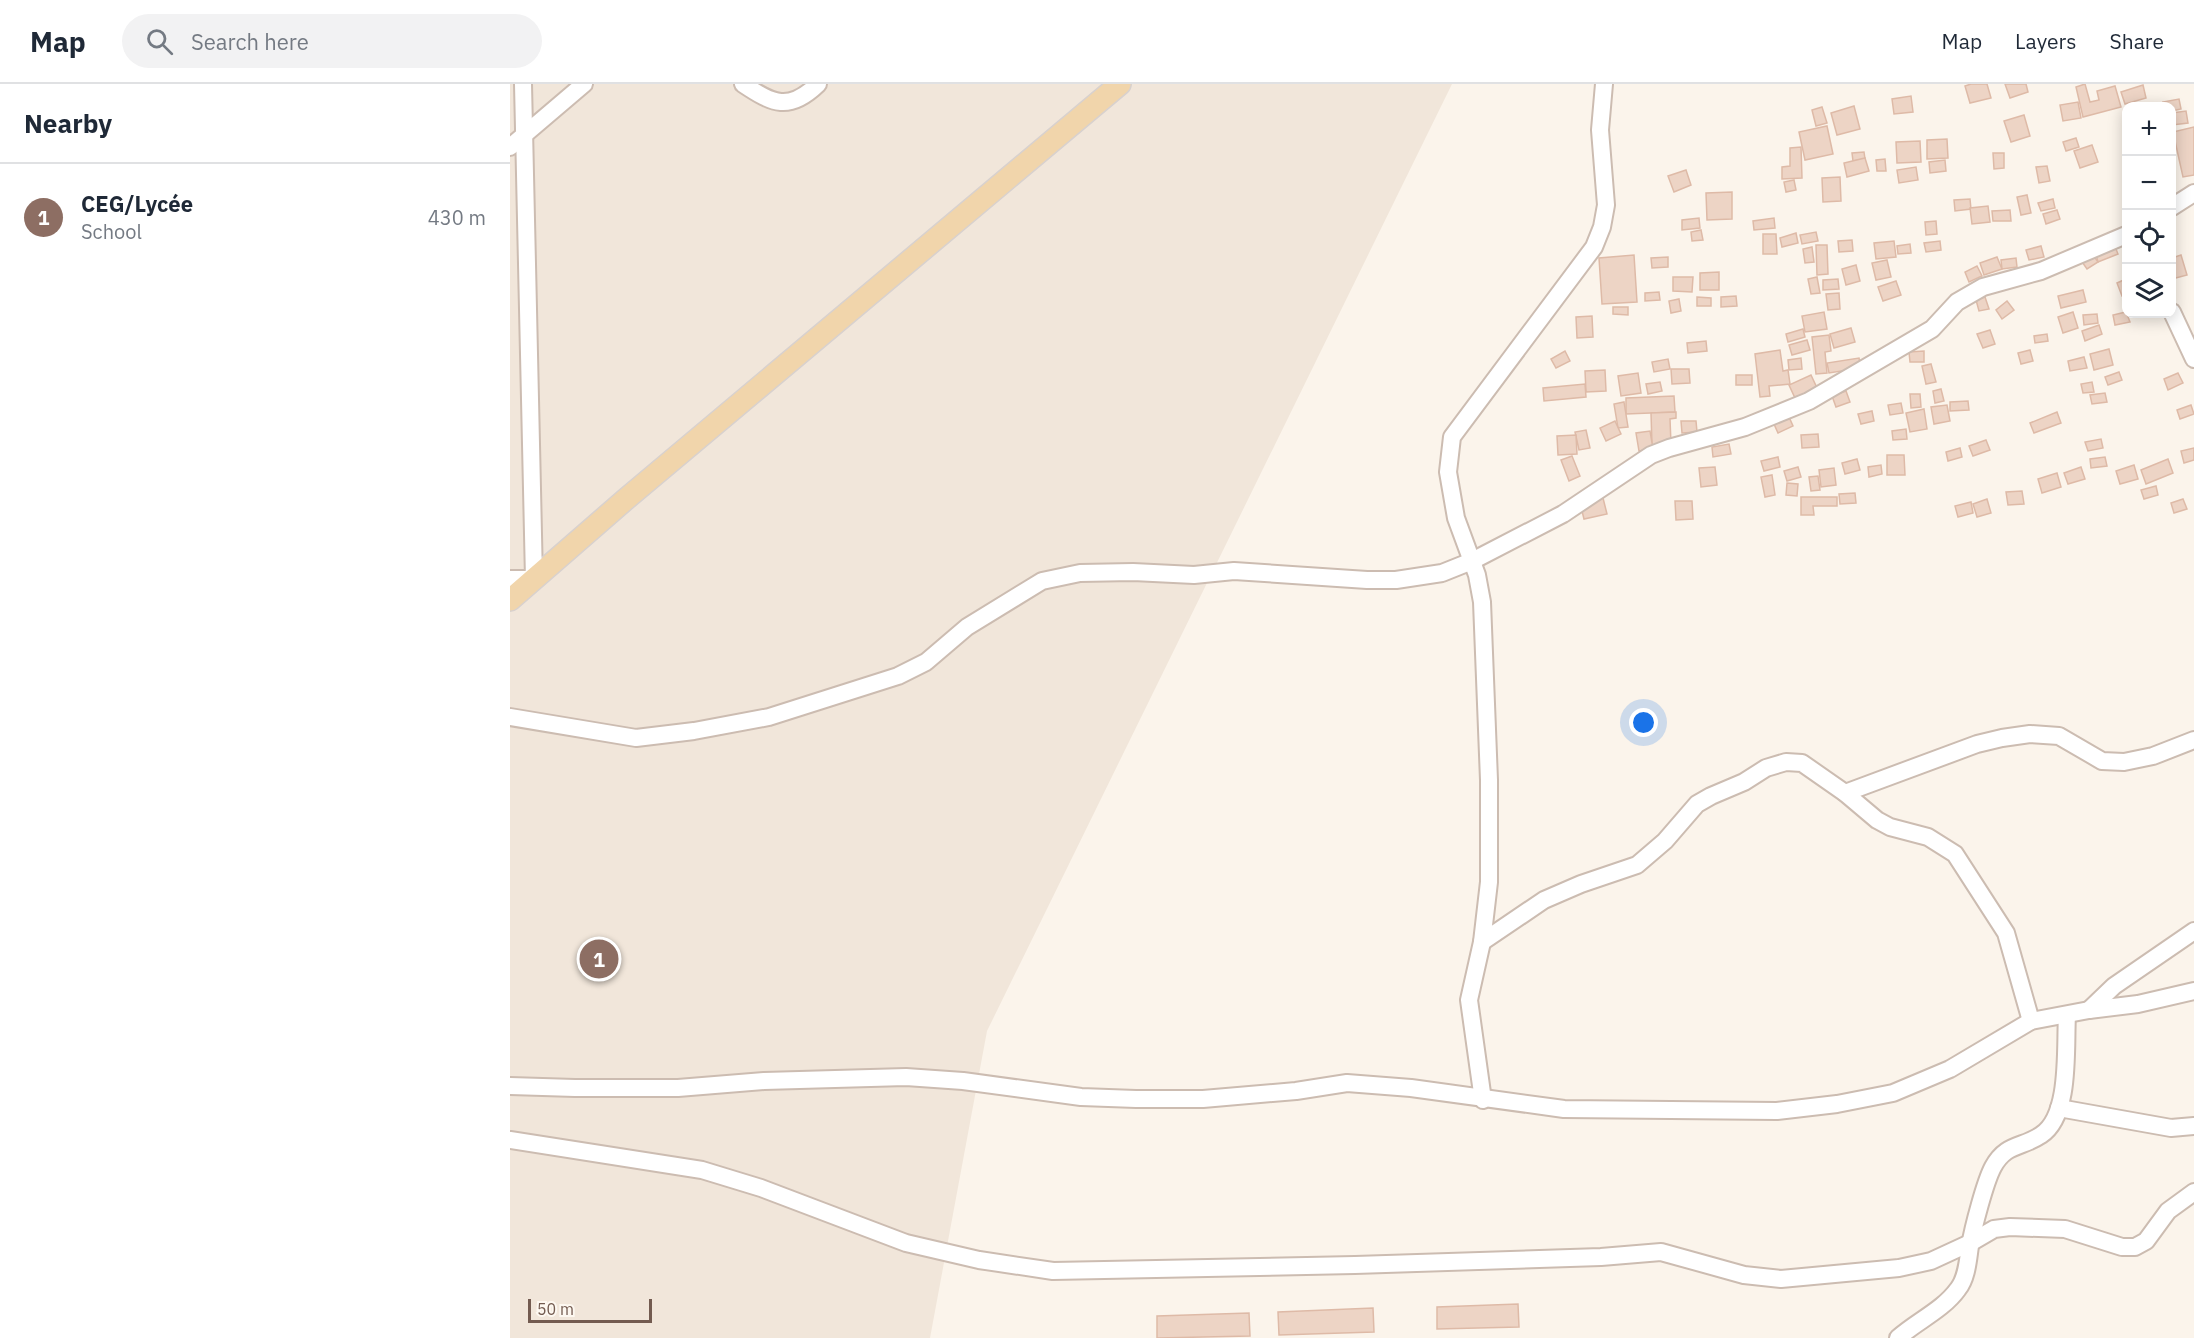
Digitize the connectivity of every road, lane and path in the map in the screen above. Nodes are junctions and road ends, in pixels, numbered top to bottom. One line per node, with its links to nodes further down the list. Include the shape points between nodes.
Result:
1 (523, 84): 7 (street)
2 (584, 84): 7 (street)
3 (743, 84): 4 (street, via 770,101 783,104 799,99)
4 (818, 84)
5 (1120, 84): 16 (main road)
6 (1604, 84): 14 (street, via 1600,130 1606,205 1594,247 1452,437 1448,471 1456,518)
7 (524, 136): 8 (street); 16 (street)
8 (510, 147)
9 (2194, 193): 10 (street)
10 (2176, 204)
11 (2122, 238): 14 (street, via 2041,271 1983,286 1957,302 1932,328 1809,401 1745,427 1651,455 1563,514)
12 (2175, 318): 13 (street)
13 (2194, 359)
14 (1472, 561): 18 (street, via 1442,573 1396,580 1233,571 1194,575 1080,573 1042,581 967,627 926,662 897,676 769,717 636,738); 22 (street, via 1482,602 1489,780 1489,882)
15 (510, 579): 16 (street)
16 (534, 579): 17 (main road)
17 (510, 600)
18 (510, 717)
19 (2194, 740): 20 (street, via 2124,762 2102,761 2059,736 2030,734 2002,738)
20 (1845, 793): 22 (street, via 1802,763 1786,762 1766,768 1697,804 1665,842 1637,865 1544,900); 26 (street, via 1877,820 1928,837 1955,854 2006,933)
21 (2194, 930): 24 (street, via 2114,986)
22 (1482, 942): 28 (street, via 1469,1000)
23 (2194, 991): 24 (street)
24 (2090, 1010): 25 (street)
25 (2067, 1015): 26 (street); 29 (street, via 2063,1098)
26 (2031, 1021): 28 (street, via 1940,1073 1893,1093 1838,1104 1777,1111 1623,1111 1564,1110)
27 (510, 1086): 28 (street, via 678,1088 906,1077 1082,1097 1203,1099 1347,1083)
28 (1483, 1100)
29 (2059, 1108): 30 (street, via 2171,1128); 33 (street, via 2041,1135 2007,1150 1992,1167)
30 (2194, 1126)
31 (510, 1140): 33 (street, via 702,1170 906,1242 979,1260 1053,1270 1354,1265 1661,1252 1744,1275 1781,1279 1910,1266 1931,1262)
32 (2194, 1192): 33 (street, via 2168,1211 2146,1241 2135,1247 2122,1247 2065,1229 2038,1227 1994,1229)
33 (1970, 1243): 34 (street, via 1959,1289)
34 (1898, 1338)

